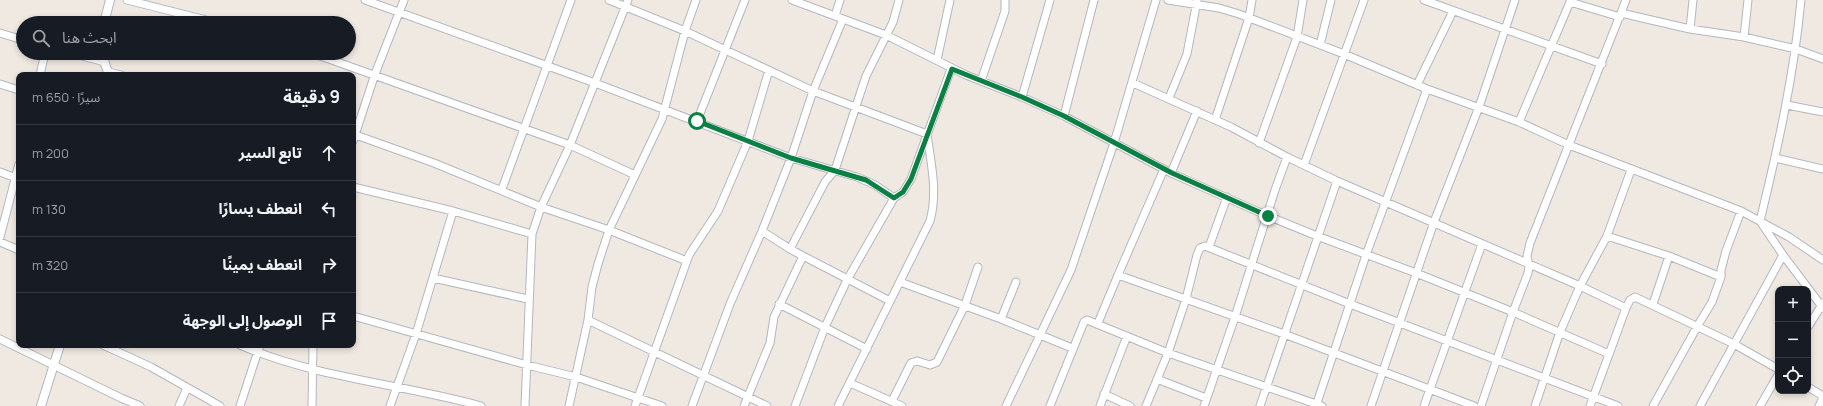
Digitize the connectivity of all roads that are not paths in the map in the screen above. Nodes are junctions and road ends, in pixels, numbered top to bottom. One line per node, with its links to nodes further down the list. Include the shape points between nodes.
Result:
1 (110, 0): 34 (street)
2 (127, 0): 35 (street)
3 (365, 0): 32 (street)
4 (404, 0): 32 (street)
5 (571, 0): 59 (street)
6 (609, 0): 30 (street)
7 (696, 0): 41 (street)
8 (745, 0): 50 (street)
9 (792, 0): 36 (street)
10 (840, 0): 36 (street)
11 (899, 0): 43 (street, via 893,22)
12 (950, 0): 56 (street)
13 (1005, 0): 65 (street, via 1005,11)
14 (1050, 0): 73 (street)
15 (1094, 0): 81 (street)
16 (1156, 0): 67 (street)
17 (1168, 0): 29 (street)
18 (1252, 0): 37 (street)
19 (1303, 0): 44 (street)
20 (1330, 0): 47 (street)
21 (1364, 0): 51 (street)
22 (1424, 0): 31 (street)
23 (1515, 0): 40 (street)
24 (1626, 0): 33 (street)
25 (1693, 0): 39 (street)
26 (1748, 0): 45 (street)
27 (1801, 0): 49 (street)
28 (1570, 1): 33 (street); 48 (street)
29 (1197, 2): 37 (street); 74 (street, via 1187,54)
30 (626, 3): 41 (street); 66 (street)
31 (1453, 10): 40 (street); 69 (street)
32 (400, 12): 59 (street); 64 (street)
33 (1620, 15): 39 (street); 58 (street)
34 (106, 16)
35 (190, 16)
36 (835, 16): 38 (street)
37 (1249, 18): 44 (street); 82 (street)
38 (843, 19): 43 (street); 72 (street)
39 (1690, 29): 45 (street)
40 (1506, 30): 48 (street); 76 (street)
41 (685, 31): 50 (street); 78 (street)
42 (0, 33): 46 (street)
43 (886, 35): 56 (street); 77 (street, via 866,76)
44 (1297, 37): 47 (street); 91 (street)
45 (1744, 37): 49 (street)
46 (16, 38)
47 (1320, 45): 51 (street)
48 (1551, 45): 58 (street); 84 (street)
49 (1796, 49): 52 (street); 75 (street)
50 (725, 50): 61 (street); 83 (street)
51 (1344, 54): 69 (street); 97 (street)
52 (1823, 59)
53 (43, 60): 62 (street)
54 (97, 60): 57 (street)
55 (333, 60): 64 (street)
56 (937, 60): 60 (street)
57 (105, 62): 63 (street)
58 (1602, 64): 93 (street)
59 (547, 66): 66 (street); 85 (street)
60 (952, 69): 65 (street); 87 (street)
61 (769, 70): 72 (street); 89 (street)
62 (41, 72)
63 (109, 72)
64 (375, 74): 85 (street); 86 (street)
65 (981, 81): 73 (street)
66 (595, 83): 78 (street); 92 (street)
67 (1133, 83): 74 (street); 90 (street)
68 (0, 84): 70 (street)
69 (1417, 86): 71 (street)
70 (16, 89)
71 (1427, 89): 76 (street); 111 (street)
72 (813, 91): 77 (street); 95 (street)
73 (1022, 97): 81 (street)
74 (1169, 98): 79 (street)
75 (1787, 105): 80 (street); 96 (street)
76 (1479, 107): 84 (street); 117 (street)
77 (855, 108): 87 (street); 100 (street)
78 (665, 109): 83 (street); 104 (street)
79 (1197, 111): 82 (street); 103 (street)
80 (1823, 112)
81 (1064, 116): 90 (street)
82 (1215, 120): 91 (street)
83 (697, 121): 89 (street)
84 (1519, 122): 93 (street)
85 (524, 129): 92 (street); 108 (street)
86 (356, 131)
87 (927, 134): 110 (street, via 909,183 903,192); 143 (street, via 934,185 933,212)
88 (356, 138): 108 (street)
89 (748, 141): 95 (street); 134 (street, via 718,211)
90 (1114, 143): 98 (street); 170 (street, via 1071,270)
91 (1259, 143): 94 (street)
92 (570, 145): 104 (street); 112 (street)
93 (1569, 145): 101 (street); 136 (street, via 1530,243 1527,256)
94 (1287, 157): 97 (street); 115 (street)
95 (791, 158): 100 (street); 119 (street)
96 (1775, 158): 99 (street); 116 (street)
97 (1304, 165): 106 (street)
98 (1164, 169): 103 (street); 139 (street)
99 (1823, 169)
100 (835, 170): 110 (street, via 866,180); 128 (street)
101 (1631, 170): 114 (street); 122 (street)
102 (0, 172): 105 (street)
103 (1172, 173): 109 (street)
104 (635, 175): 118 (street)
105 (16, 178): 123 (street)
106 (1337, 181): 111 (street); 121 (street)
107 (356, 188): 113 (street)
108 (502, 190): 112 (street)
109 (1227, 197): 115 (street); 126 (street)
110 (894, 198): 142 (street)
111 (1386, 203): 117 (street); 129 (street)
112 (541, 207): 118 (street); 120 (street)
113 (453, 211): 120 (street); 141 (street)
114 (1741, 211): 116 (street); 140 (street, via 1723,262)
115 (1268, 216): 121 (street); 135 (street)
116 (1760, 221): 132 (street); 133 (street)
117 (1434, 222): 125 (street); 138 (street)
118 (609, 230): 134 (street); 161 (street, via 594,276)
119 (762, 231): 128 (street); 196 (street, via 730,304)
120 (532, 234): 148 (street)
121 (1317, 236): 129 (street); 145 (street)
122 (1607, 236): 131 (street); 146 (street)
123 (0, 237)
124 (0, 242): 127 (street)
125 (1482, 244): 136 (street); 147 (street)
126 (1209, 247): 135 (street); 149 (street, via 1203,246 1199,251)
127 (16, 249)
128 (790, 249): 130 (street)
129 (1366, 255): 138 (street); 152 (street)
130 (802, 256): 142 (street); 151 (street)
131 (1669, 256): 140 (street); 153 (street)
132 (1783, 256): 155 (street); 174 (street)
133 (1823, 260)
134 (687, 261): 184 (street)
135 (1252, 265): 145 (street); 159 (street)
136 (1529, 265): 146 (street); 157 (street)
137 (978, 267): 154 (street)
138 (1416, 273): 147 (street); 164 (street)
139 (1118, 275): 149 (street); 163 (street)
140 (1722, 277): 165 (street, via 1712,302)
141 (433, 278): 148 (street); 168 (street)
142 (847, 280): 150 (street); 166 (street)
143 (900, 282): 150 (street); 154 (street)
144 (1016, 282): 160 (street)
145 (1301, 285): 152 (street); 169 (street)
146 (1580, 286): 156 (street); 167 (street)
147 (1465, 293): 157 (street); 173 (street)
148 (528, 299): 191 (street)
149 (1186, 299): 159 (street); 186 (street)
150 (890, 301): 183 (street)
151 (779, 304): 166 (street); 209 (street, via 770,343)
152 (1350, 304): 164 (street); 187 (street)
153 (1653, 304): 156 (street, via 1635,296); 165 (street)
154 (964, 306): 160 (street); 214 (street, via 936,362 930,365 917,361 911,363)
155 (1822, 306): 162 (street)
156 (1626, 308): 188 (street)
157 (1513, 312): 167 (street); 189 (street)
158 (356, 317): 168 (street)
159 (1235, 317): 169 (street); 194 (street)
160 (1001, 319): 170 (street)
161 (588, 320): 184 (street); 197 (street)
162 (1811, 322)
163 (1098, 323): 171 (street); 182 (street, via 1087,320 1084,322)
164 (1400, 323): 173 (street); 195 (street)
165 (1698, 325): 174 (street); 250 (street)
166 (825, 327): 183 (street); 233 (street)
167 (1560, 332): 188 (street); 198 (street)
168 (416, 334): 191 (street); 203 (street)
169 (1284, 334): 187 (street); 202 (street)
170 (1041, 335): 182 (street); 236 (street)
171 (1127, 336): 186 (street); 207 (street)
172 (0, 339): 175 (street)
173 (1447, 342): 189 (street); 206 (street)
174 (1734, 344): 192 (street); 251 (street)
175 (16, 347)
176 (19, 348): 190 (street)
177 (59, 348): 190 (street)
178 (110, 348): 204 (street, via 151,367)
179 (247, 348): 185 (street)
180 (259, 348): 185 (street)
181 (313, 348): 193 (street)
182 (1072, 348): 237 (street)
183 (867, 349): 201 (street)
184 (654, 351): 196 (street); 212 (street)
185 (257, 352): 193 (street); 222 (street)
186 (1168, 352): 194 (street); 199 (street)
187 (1334, 353): 195 (street); 216 (street)
188 (1609, 354): 208 (street)
189 (1496, 360): 198 (street); 246 (street)
190 (54, 365): 211 (street); 217 (street)
191 (526, 365): 197 (street); 226 (street)
192 (1775, 367)
193 (311, 368): 203 (street); 223 (street)
194 (1217, 370): 202 (street); 213 (street)
195 (1382, 372): 206 (street); 243 (street)
196 (704, 376): 209 (street); 230 (street)
197 (576, 377): 212 (street); 227 (street)
198 (1545, 378): 208 (street); 247 (street)
199 (1157, 379): 213 (street); 240 (street)
200 (1775, 380): 252 (street)
201 (850, 382): 214 (street); 234 (street)
202 (1267, 386): 216 (street); 242 (street)
203 (397, 387): 215 (street); 224 (street)
204 (186, 388): 220 (street); 221 (street)
205 (1811, 389): 210 (street)
206 (1430, 390): 244 (street); 245 (street)
207 (1104, 394): 238 (street); 239 (street)
208 (1594, 396): 248 (street); 249 (street)
209 (748, 397): 231 (street); 232 (street)
210 (1823, 397): 253 (street)
211 (120, 398): 218 (street); 219 (street)
212 (638, 398): 228 (street); 229 (street)
213 (1206, 398): 241 (street)
214 (892, 401): 235 (street)
215 (461, 403): 225 (street)
216 (1318, 405)
217 (41, 406)
218 (118, 406)
219 (140, 406)
220 (179, 406)
221 (220, 406)
222 (240, 406)
223 (312, 406)
224 (390, 406)
225 (481, 406)
226 (525, 406)
227 (569, 406)
228 (635, 406)
229 (662, 406)
230 (692, 406)
231 (744, 406)
232 (767, 406)
233 (795, 406)
234 (838, 406)
235 (902, 406)
236 (1006, 406)
237 (1050, 406)
238 (1100, 406)
239 (1130, 406)
240 (1146, 406)
241 (1204, 406)
242 (1260, 406)
243 (1371, 406)
244 (1424, 406)
245 (1474, 406)
246 (1481, 406)
247 (1535, 406)
248 (1590, 406)
249 (1618, 406)
250 (1653, 406)
251 (1700, 406)
252 (1760, 406)
253 (1818, 406)

